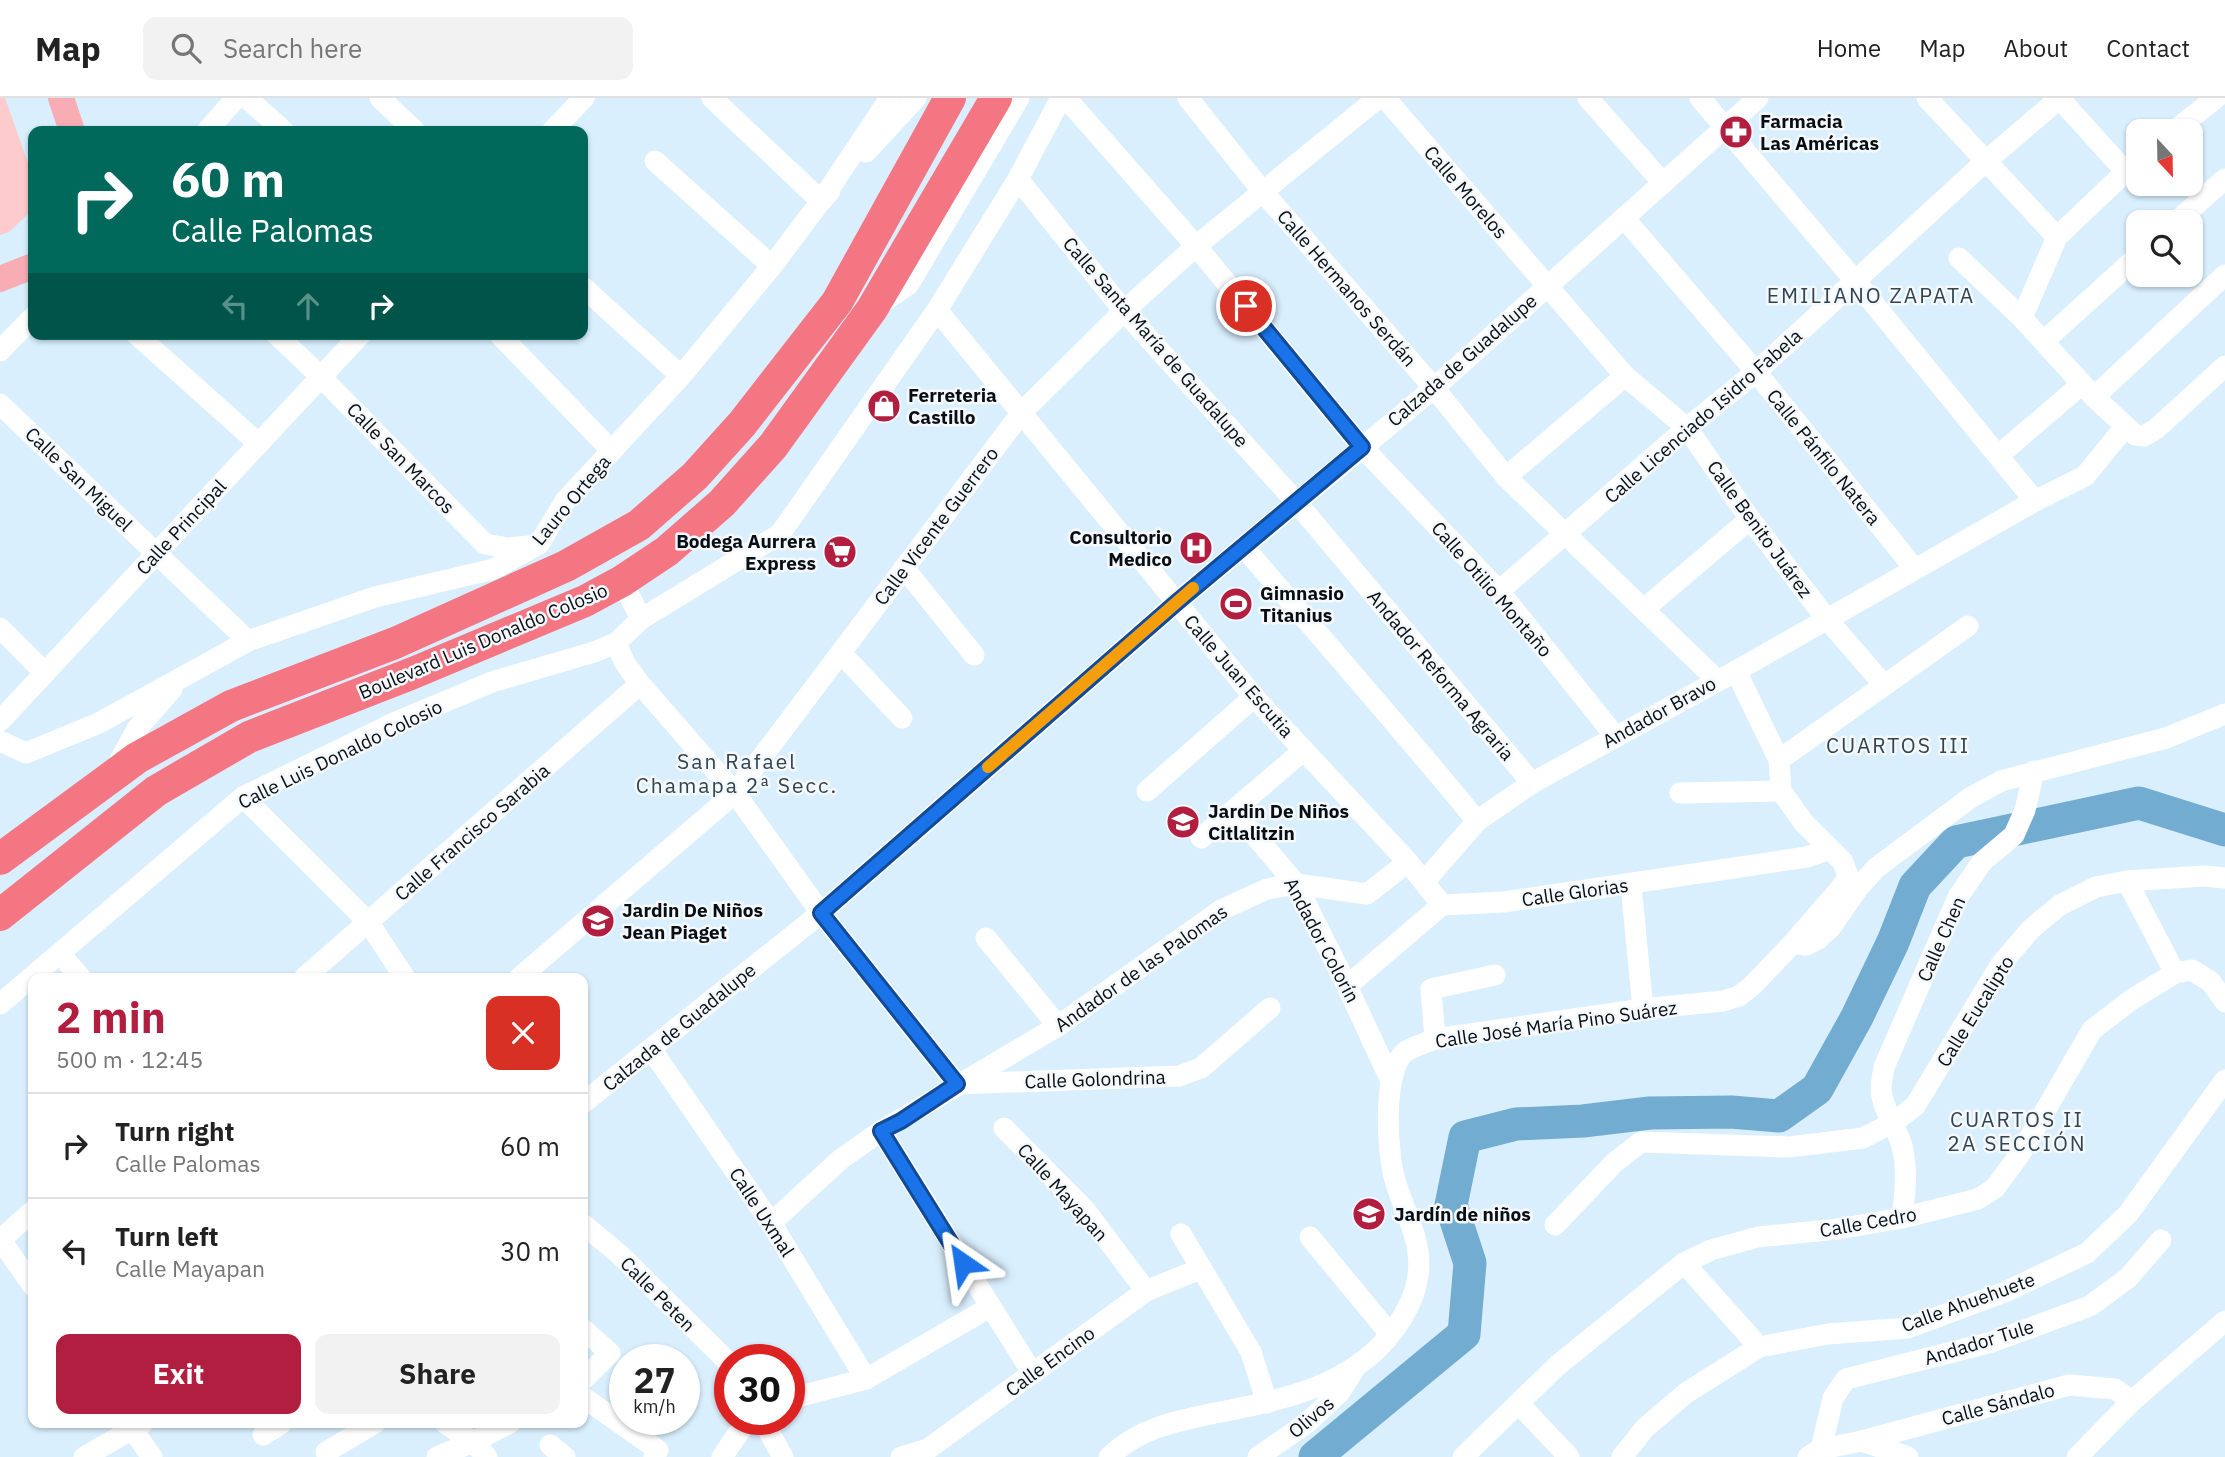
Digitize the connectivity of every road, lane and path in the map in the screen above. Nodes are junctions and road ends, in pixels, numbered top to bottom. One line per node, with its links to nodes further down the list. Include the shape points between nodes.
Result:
1 (61, 98): 23 (main road)
2 (380, 98): 26 (street)
3 (584, 98): 27 (street)
4 (712, 98): 37 (street)
5 (890, 98): 37 (street, Lauro Ortega)
6 (916, 98): 37 (street)
7 (934, 98): 50 (street, via 846,254)
8 (950, 98): 50 (highway, Boulevard Luis Donaldo Colosio)
9 (996, 98): 52 (highway, Boulevard Luis Donaldo Colosio)
10 (1019, 98): 52 (street, via 909,284)
11 (1064, 98): 33 (street); 41 (street, Calle Otilio Montaño)
12 (1188, 98): 36 (street, Calle Hermanos Serdán)
13 (1378, 98): 36 (street, Calle Vicente Guerrero)
14 (1385, 98): 49 (street, Calle Morelos)
15 (1588, 98): 35 (street)
16 (1700, 98): 28 (street)
17 (1758, 98): 28 (street, Calzada de Guadalupe)
18 (1927, 98): 31 (street)
19 (2060, 98): 29 (street); 31 (street, Calle Licenciado Isidro Fabela)
20 (2216, 98): 22 (street)
21 (243, 99): 24 (street); 25 (street)
22 (2189, 119)
23 (70, 126)
24 (213, 126)
25 (278, 126)
26 (410, 126)
27 (557, 126)
28 (1726, 128): 35 (street, Calzada de Guadalupe); 48 (street)
29 (2126, 159)
30 (655, 161): 43 (street)
31 (1986, 161): 40 (street); 48 (street, Calle Licenciado Isidro Fabela)
32 (2126, 171): 40 (street)
33 (1018, 179): 53 (street); 54 (street, Calle Santa María de Guadalupe)
34 (2225, 179): 38 (street)
35 (1663, 183): 39 (street, Calzada de Guadalupe)
36 (1263, 192): 41 (street, Calle Vicente Guerrero); 68 (street, Calle Hermanos Serdán)
37 (821, 201): 43 (street, Lauro Ortega)
38 (2190, 210)
39 (1624, 218): 49 (street, Calzada de Guadalupe); 64 (street, Calle Pánfilo Natera)
40 (2057, 237): 55 (street)
41 (1196, 246): 54 (street, Calle Vicente Guerrero); 75 (street, Calle Otilio Montaño)
42 (1959, 258): 55 (street)
43 (772, 266): 65 (street, Lauro Ortega)
44 (2126, 267): 61 (street)
45 (28, 268): 47 (main road)
46 (2225, 275): 69 (street)
47 (0, 279)
48 (1856, 282): 64 (street, Calle Licenciado Isidro Fabela); 77 (street)
49 (1548, 285): 66 (street, Calle Benito Juárez); 68 (street, Calzada de Guadalupe)
50 (844, 290): 95 (highway, Boulevard Luis Donaldo Colosio, via 742,424 695,477 639,525 566,566)
51 (588, 292): 65 (street)
52 (872, 309): 89 (highway, Boulevard Luis Donaldo Colosio, via 773,446 722,503 667,551)
53 (937, 310): 71 (street, Calle Juan Escutia); 94 (street, via 780,534)
54 (1124, 311): 71 (street, Calle Vicente Guerrero); 80 (street, Calle Santa María de Guadalupe)
55 (2022, 317): 61 (street)
56 (28, 322): 62 (street)
57 (143, 340): 74 (street)
58 (282, 340): 67 (street, Calle San Marcos)
59 (355, 340): 67 (street, Calle Principal)
60 (505, 340): 76 (street)
61 (2043, 341): 69 (street)
62 (0, 351)
63 (2225, 366): 72 (street, via 2144,436)
64 (1756, 372): 73 (street, Calle Licenciado Isidro Fabela); 87 (street, Calle Pánfilo Natera)
65 (681, 376): 76 (street, Lauro Ortega)
66 (1625, 376): 73 (street, Calle Benito Juárez); 78 (street)
67 (321, 377): 74 (street, Calle Principal); 83 (street, Calle San Marcos, via 485,544 508,548)
68 (1434, 388): 75 (street, Calzada de Guadalupe); 78 (street, Calle Hermanos Serdán)
69 (2088, 390): 72 (street); 77 (street)
70 (0, 404): 85 (street, Calle San Miguel)
71 (1022, 412): 86 (street, Calle Vicente Guerrero); 91 (street, Calle Juan Escutia)
72 (2125, 426): 79 (street, Andador Bravo, via 2085,476)
73 (1687, 428): 81 (street, Calle Benito Juárez); 82 (street, Calle Licenciado Isidro Fabela)
74 (259, 444): 85 (street, Calle Principal)
75 (1362, 447): 80 (street, Calzada de Guadalupe); 90 (street, Calle Otilio Montaño)
76 (612, 451): 83 (street, Lauro Ortega, via 565,501)
77 (1999, 455): 79 (street)
78 (1507, 477): 82 (street, Calle Hermanos Serdán)
79 (2035, 501): 87 (street, Andador Bravo)
80 (1297, 503): 84 (street, Calzada de Guadalupe); 117 (street, Andador Reforma Agraria)
81 (1750, 519): 92 (street); 93 (street, Calle Benito Juárez)
82 (1567, 534): 90 (street, Calle Licenciado Isidro Fabela); 92 (street, Calle Hermanos Serdán)
83 (540, 544): 88 (street, Lauro Ortega)
84 (1243, 546): 91 (street, Calzada de Guadalupe); 124 (street)
85 (156, 553): 98 (street, Calle San Miguel); 102 (street, Calle Principal)
86 (904, 568): 100 (street, Calle Vicente Guerrero); 101 (street)
87 (1914, 568): 93 (street, Andador Bravo)
88 (494, 569): 95 (street); 98 (street, Lauro Ortega, via 375,597)
89 (622, 582): 94 (street); 136 (highway, Boulevard Luis Donaldo Colosio, via 426,668 249,737 156,791)
90 (1499, 591): 111 (street, Calle Otilio Montaño)
91 (1176, 603): 107 (street, Calle Juan Escutia); 135 (street, Calzada de Guadalupe)
92 (1644, 609): 103 (street, Calle Hermanos Serdán)
93 (1826, 618): 103 (street, Andador Bravo); 106 (street, Calle Benito Juárez)
94 (641, 619): 99 (street)
95 (438, 624): 116 (highway, Boulevard Luis Donaldo Colosio, via 231,706)
96 (1968, 626): 106 (street)
97 (0, 628): 102 (street)
98 (248, 641): 104 (street, Lauro Ortega)
99 (616, 643): 105 (street); 122 (street, Calle Luis Donaldo Colosio, via 492,682 396,722)
100 (841, 653): 109 (street); 120 (street, Calle Vicente Guerrero)
101 (974, 654)
102 (45, 673): 110 (street, Calle Principal)
103 (1727, 676): 111 (street, Andador Bravo); 114 (street)
104 (183, 677): 112 (street, Lauro Ortega, via 99,723 26,753); 116 (street, via 137,729)
105 (640, 684): 120 (street); 137 (street, Calle Francisco Sarabia)
106 (1884, 685): 114 (street)
107 (1254, 697): 113 (street, Calle Juan Escutia); 118 (street)
108 (2225, 714): 115 (street, Calle José María Pino Suárez, via 2166,738)
109 (902, 718)
110 (0, 721)
111 (1615, 736): 117 (street, Andador Bravo)
112 (0, 741)
113 (1304, 750): 123 (street); 128 (street, Calle Juan Escutia)
114 (1779, 760): 119 (street)
115 (2034, 771): 139 (street, Calle José María Pino Suárez, via 2001,781 1970,798 1875,868 1818,939); 161 (street, Calle Chen, via 2014,835 1982,862 1958,897 1884,1068 1881,1089)
116 (111, 777): 127 (highway, Boulevard Luis Donaldo Colosio)
117 (1532, 783): 124 (street, Andador Bravo)
118 (1147, 791)
119 (1781, 791): 121 (street); 126 (street)
120 (735, 793): 135 (street); 145 (street, Calle Vicente Guerrero)
121 (1680, 793)
122 (243, 797): 137 (street); 140 (street, Calle Luis Donaldo Colosio)
123 (1234, 811): 125 (street); 132 (street, Andador Colorín)
124 (1477, 821): 131 (street, Andador Bravo)
125 (1201, 838)
126 (1830, 849): 133 (street, Calle Glorias, via 1807,857); 139 (street, Calle José María Pino Suárez, via 1843,862 1847,876)
127 (0, 859)
128 (1408, 862): 131 (street, Calle Juan Escutia); 132 (street, Andador de las Palomas, via 1367,894)
129 (2225, 878): 130 (street, Calle Eucalipto)
130 (2127, 881): 146 (street); 161 (street, Calle Eucalipto, via 2096,887 2060,905 2031,929 2001,964 1915,1106)
131 (1424, 882): 134 (street, Calle Juan Escutia)
132 (1296, 884): 149 (street, Andador Colorín); 154 (street, Andador de las Palomas, via 1267,889 1221,910)
133 (1631, 885): 134 (street, Calle Glorias); 153 (street)
134 (1443, 905): 149 (street)
135 (821, 913): 156 (street, Calzada de Guadalupe); 159 (street)
136 (0, 915)
137 (369, 923): 143 (street, Calle Francisco Sarabia); 144 (street)
138 (986, 937): 154 (street)
139 (1793, 943): 153 (street, Calle José María Pino Suárez, via 1739,996)
140 (60, 954): 141 (street, Calle Luis Donaldo Colosio); 142 (street)
141 (37, 973)
142 (77, 973)
143 (310, 973)
144 (402, 973)
145 (525, 973)
146 (2175, 973): 150 (street, via 2192,970 2211,982); 165 (street, Calle Cedro, via 2092,1030 1996,1188 1978,1199)
147 (1495, 975): 155 (street, via 1431,989)
148 (28, 981): 151 (street, Calle Luis Donaldo Colosio)
149 (1347, 986): 158 (street, Andador Colorín)
150 (2225, 1002)
151 (0, 1004)
152 (1270, 1008): 159 (street, Calle Golondrina, via 1201,1068 1179,1076)
153 (1643, 1009): 155 (street, Calle José María Pino Suárez)
154 (1058, 1026): 159 (street, Andador de las Palomas)
155 (1434, 1040): 158 (street, Calle José María Pino Suárez, via 1404,1053)
156 (651, 1049): 160 (street, Calzada de Guadalupe); 166 (street, Calle Uxmal)
157 (2225, 1080): 181 (street, Calle Ahuehuete, via 2128,1214 2087,1253 2005,1292 1908,1328 1828,1334)
158 (1391, 1081): 180 (street, Calle José María Pino Suárez, via 1391,1163 1419,1262 1413,1294)
159 (957, 1084): 163 (street, Andador de las Palomas)
160 (588, 1099)
161 (1894, 1122): 165 (street, Calle Chen, via 1905,1166); 167 (street, Calle Eucalipto, via 1863,1138 1789,1147 1641,1142 1614,1163)
162 (1004, 1128): 176 (street, Calle Mayapan, via 1086,1211)
163 (881, 1131): 166 (street, Andador de las Palomas, via 841,1159); 177 (street)
164 (28, 1216): 171 (street)
165 (1902, 1218): 173 (street, Calle Cedro, via 1758,1237)
166 (771, 1223): 186 (street, Calle Uxmal)
167 (1555, 1225)
168 (588, 1228): 182 (street, Calle Peten)
169 (1181, 1234): 174 (street)
170 (1310, 1237): 180 (street)
171 (0, 1240): 175 (street)
172 (2161, 1240): 205 (street, Andador Tule, via 2129,1278 2090,1306 1992,1342 1846,1379 1833,1398)
173 (1684, 1263): 181 (street); 191 (street, Calle Cedro, via 1558,1365)
174 (1200, 1269): 176 (street, Calle Encino); 190 (street, via 1251,1352)
175 (28, 1279)
176 (1146, 1291): 184 (street, Calle Encino)
177 (990, 1307): 184 (street); 186 (street)
178 (2225, 1321): 189 (street)
179 (588, 1333): 185 (street, via 610,1353)
180 (1390, 1334): 183 (street, Calle José María Pino Suárez)
181 (1759, 1347): 217 (street, Calle Ahuehuete, via 1686,1393 1645,1428)
182 (714, 1349)
183 (1355, 1368): 190 (street, Calle José María Pino Suárez); 214 (street, Olivos, via 1340,1392 1307,1423)
184 (1032, 1374): 204 (street, Calle Encino)
185 (588, 1375)
186 (866, 1379): 187 (street)
187 (805, 1395)
188 (588, 1401): 206 (street)
189 (2132, 1401): 201 (street, Calle Sándalo, via 2115,1389 2069,1385); 219 (street)
190 (1267, 1403): 213 (street, Calle José María Pino Suárez, via 1156,1427)
191 (1518, 1404): 215 (street, Calle Cedro); 216 (street)
192 (130, 1428): 207 (street)
193 (137, 1428): 208 (street)
194 (274, 1428): 198 (street)
195 (367, 1428): 203 (street)
196 (451, 1428): 202 (street)
197 (504, 1428): 202 (street)
198 (263, 1435)
199 (737, 1435): 210 (street)
200 (771, 1435): 211 (street)
201 (1863, 1441): 205 (street, Calle Sándalo); 218 (street)
202 (480, 1450): 209 (street)
203 (326, 1452)
204 (931, 1453): 212 (street, Calle Encino)
205 (1814, 1453)
206 (656, 1454)
207 (83, 1457)
208 (152, 1457)
209 (437, 1457)
210 (722, 1457)
211 (783, 1457)
212 (901, 1457)
213 (1109, 1457)
214 (1258, 1457)
215 (1463, 1457)
216 (1569, 1457)
217 (1622, 1457)
218 (1908, 1457)
219 (2077, 1457)

